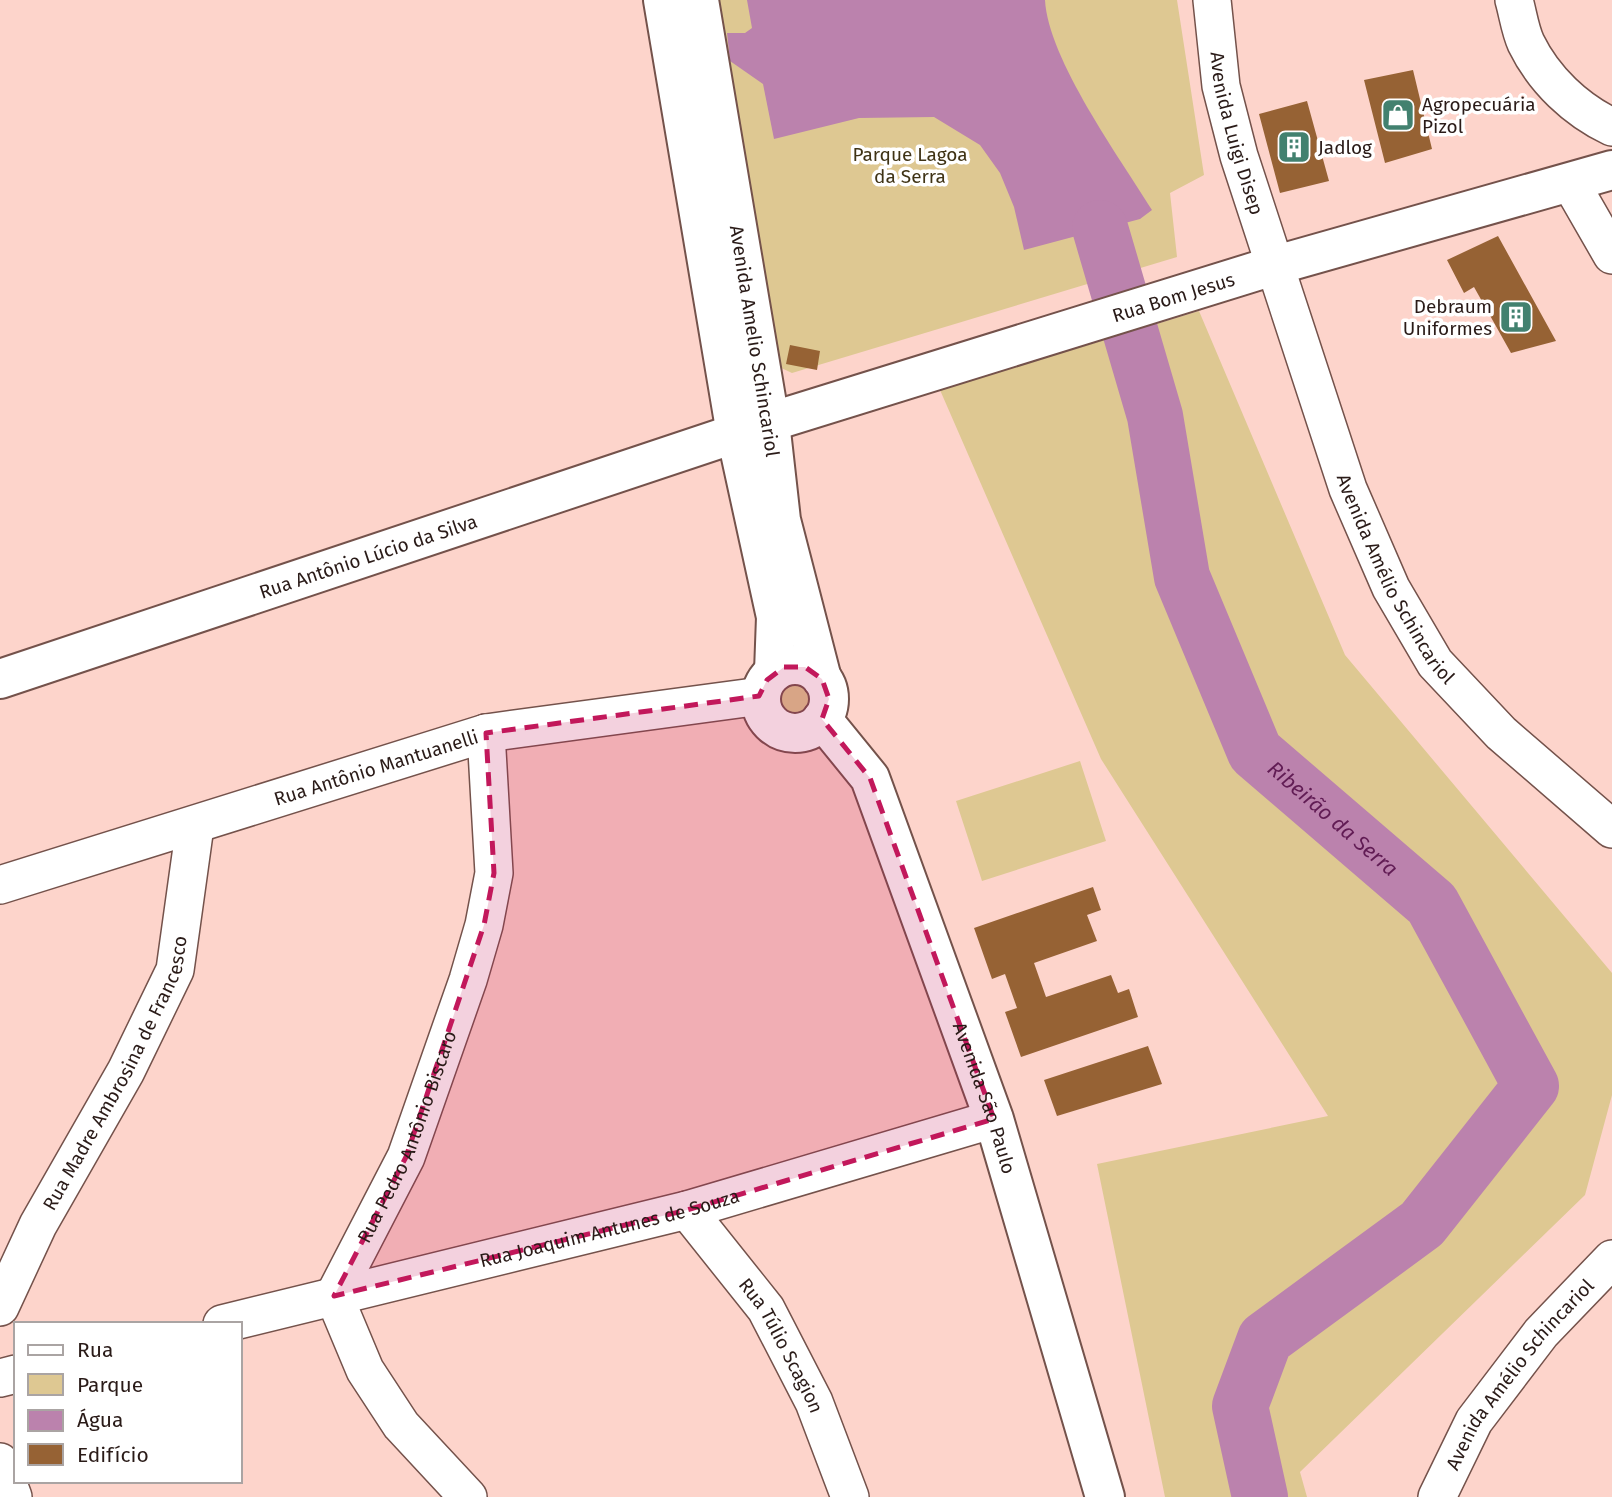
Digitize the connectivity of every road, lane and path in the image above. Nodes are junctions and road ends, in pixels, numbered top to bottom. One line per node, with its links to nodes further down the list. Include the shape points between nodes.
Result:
1 (663, 0): 10 (main road, Avenida Amelio Schincariol)
2 (699, 0): 10 (main road, Avenida Amelio Schincariol)
3 (1212, 0): 9 (street, Avenida Luigi Disep, via 1221,86)
4 (1514, 0): 5 (street, via 1525,42 1555,86 1591,118)
5 (1612, 127)
6 (1612, 170): 7 (main road, Rua Bom Jesus)
7 (1570, 182): 8 (street); 9 (main road, Rua Bom Jesus)
8 (1612, 255)
9 (1273, 266): 10 (main road, Rua Bom Jesus); 17 (street, Avenida Amélio Schincariol, via 1348,489 1391,588 1435,663 1502,733)
10 (753, 428): 11 (main road, Rua Antônio Lúcio da Silva); 12 (main road, Avenida Amelio Schincariol); 13 (main road, Avenida Amelio Schincariol, via 776,617)
11 (0, 679)
12 (822, 679): 13 (main road, via 794,665); 14 (main road, via 829,699)
13 (768, 684): 14 (main road, via 764,713 780,730 803,732); 15 (street, Rua Antônio Mantuanelli)
14 (822, 719): 19 (main road, Avenida São Paulo, via 870,778)
15 (485, 733): 16 (street, Rua Antônio Mantuanelli); 22 (street, Rua Pedro Antônio Biscaro, via 494,873 484,925 406,1157)
16 (195, 826): 18 (street, Rua Antônio Mantuanelli); 23 (street, Rua Madre Ambrosina de Francesco, via 175,970 126,1071 38,1225)
17 (1612, 829)
18 (0, 885)
19 (994, 1119): 20 (street, Rua Joaquim Antunes de Souza); 29 (main road, Avenida São Paulo)
20 (687, 1210): 22 (street, Rua Joaquim Antunes de Souza); 28 (street, Rua Túlio Scagion, via 765,1309 814,1402)
21 (1612, 1259): 30 (street, Avenida Amélio Schincariol, via 1541,1333 1474,1421)
22 (334, 1296): 24 (street, Rua Joaquim Antunes de Souza); 27 (street, via 365,1370 401,1426)
23 (0, 1307)
24 (230, 1322)
25 (0, 1461): 26 (street)
26 (13, 1497)
27 (468, 1497)
28 (850, 1497)
29 (1105, 1497)
30 (1437, 1497)

